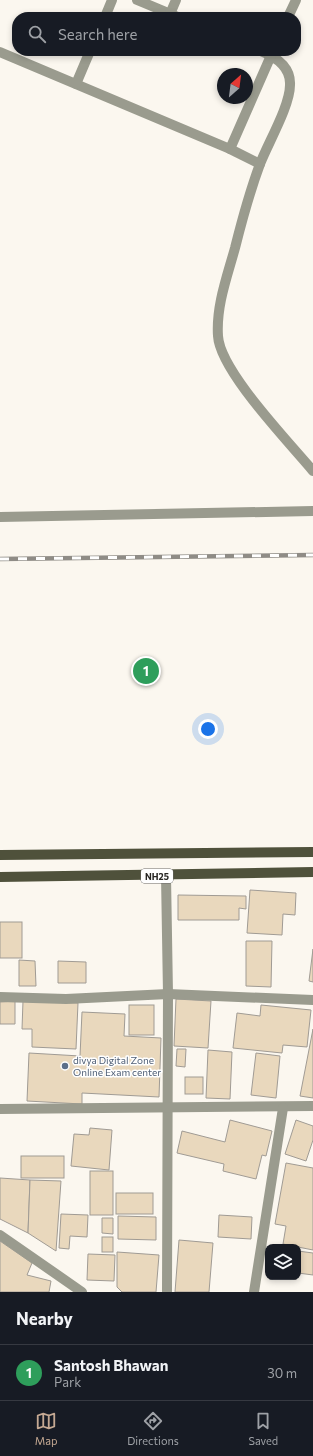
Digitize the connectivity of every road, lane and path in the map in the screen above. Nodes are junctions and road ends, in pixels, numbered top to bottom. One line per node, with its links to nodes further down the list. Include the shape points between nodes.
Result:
1 (112, 0): 5 (street)
2 (137, 0): 6 (street)
3 (176, 0): 7 (street)
4 (296, 0): 8 (street)
5 (107, 12)
6 (167, 12)
7 (174, 12)
8 (290, 12)
9 (0, 52): 13 (street)
10 (88, 56): 13 (street)
11 (271, 56): 14 (street)
12 (275, 56): 15 (street, via 287,68 290,85 286,102)
13 (76, 84): 14 (street)
14 (230, 149): 15 (street)
15 (260, 164): 16 (street, via 220,300 218,338 227,364 244,389)
16 (313, 471)
17 (313, 511): 18 (street)
18 (0, 517)
19 (313, 852): 20 (main road)
20 (0, 855)
21 (313, 872): 22 (main road, NH25)
22 (166, 876): 23 (main road, NH25); 24 (street)
23 (0, 877)
24 (168, 994): 25 (street, via 66,998); 26 (street); 28 (street)
25 (0, 997)
26 (313, 1000)
27 (313, 1106): 29 (street)
28 (167, 1107): 29 (street); 30 (street); 33 (street)
29 (283, 1108): 34 (street)
30 (0, 1109)
31 (0, 1235): 32 (street)
32 (82, 1292)
33 (167, 1292)
34 (254, 1292)

